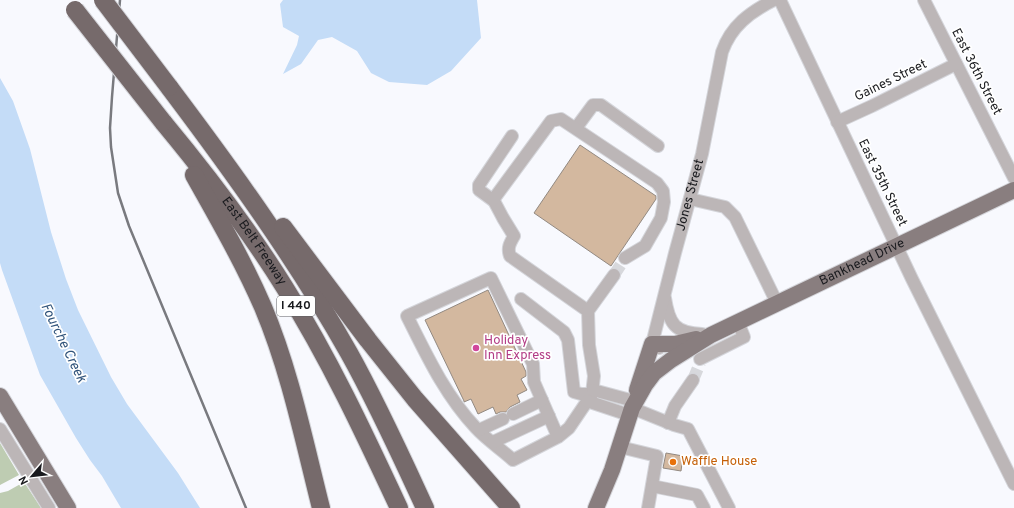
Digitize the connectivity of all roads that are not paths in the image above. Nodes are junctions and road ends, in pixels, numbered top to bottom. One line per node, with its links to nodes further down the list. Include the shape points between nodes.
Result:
1 (103, 0): 11 (highway, East Belt Freeway / I 440, bridge)
2 (774, 0): 16 (street, Jones Street, via 742,20 731,32 725,44)
3 (780, 0): 8 (street, East 35th Street)
4 (924, 0): 6 (street, East 36th Street)
5 (72, 5): 7 (highway, East Belt Freeway / I 440, bridge)
6 (956, 64): 8 (street, Gaines Street); 13 (street, East 36th Street)
7 (163, 122): 44 (highway, via 217,215 263,307 286,372); 45 (highway, East Belt Freeway / I 440, via 235,213 285,288 356,416)
8 (837, 122): 17 (street, East 35th Street)
9 (576, 128): 12 (street, via 593,105 601,105); 15 (street, via 562,119 551,121); 18 (street, via 657,183 663,191 661,218 645,246)
10 (512, 136): 15 (street, via 479,185 479,190)
11 (211, 143): 46 (highway, East Belt Freeway / I 440, via 278,238 349,354); 47 (highway, via 265,203 415,399)
12 (658, 146)
13 (1014, 178)
14 (1014, 190): 17 (main road, Bankhead Drive)
15 (493, 200): 23 (street, via 514,236 508,247 510,256)
16 (690, 200): 20 (street, Jones Street); 22 (street, via 725,207 735,217)
17 (898, 246): 22 (main road, Bankhead Drive); 40 (street, East 35th Street, via 958,374)
18 (625, 258)
19 (614, 274): 23 (street)
20 (664, 296): 25 (street, via 673,323 679,329 690,334); 26 (street, Jones Street)
21 (521, 299): 29 (street, via 564,332 568,340 574,392)
22 (776, 303): 24 (main road, Bankhead Drive)
23 (588, 311): 29 (street, via 589,345 594,376)
24 (738, 322): 25 (main road, Bankhead Drive); 27 (street, via 744,337)
25 (711, 335): 26 (main road, Bankhead Drive, via 675,344); 27 (main road, Bankhead Drive)
26 (652, 344): 27 (street, via 665,350); 32 (main road, Jones Street)
27 (694, 355): 32 (main road, Bankhead Drive, via 671,360 654,373)
28 (693, 380): 34 (street, via 675,406)
29 (591, 395): 32 (street); 37 (street, via 568,428)
30 (0, 396): 43 (main road)
31 (542, 400): 33 (street); 36 (street); 36 (street, via 534,382 533,364 491,278 407,316 435,372 456,404)
32 (632, 408): 34 (street); 39 (main road, Bankhead Drive)
33 (548, 416): 37 (street); 38 (street)
34 (668, 423): 51 (street, via 688,429)
35 (0, 429): 42 (street)
36 (479, 430): 38 (street)
37 (558, 437): 38 (street, via 513,460)
38 (493, 442)
39 (620, 447): 41 (street, via 658,456); 48 (main road, Bankhead Drive)
40 (1014, 484)
41 (652, 486): 49 (street); 50 (street, via 697,495)
42 (49, 508)
43 (68, 508)
44 (321, 508)
45 (399, 508)
46 (425, 508)
47 (511, 508)
48 (596, 508)
49 (648, 508)
50 (704, 508)
51 (729, 508)

